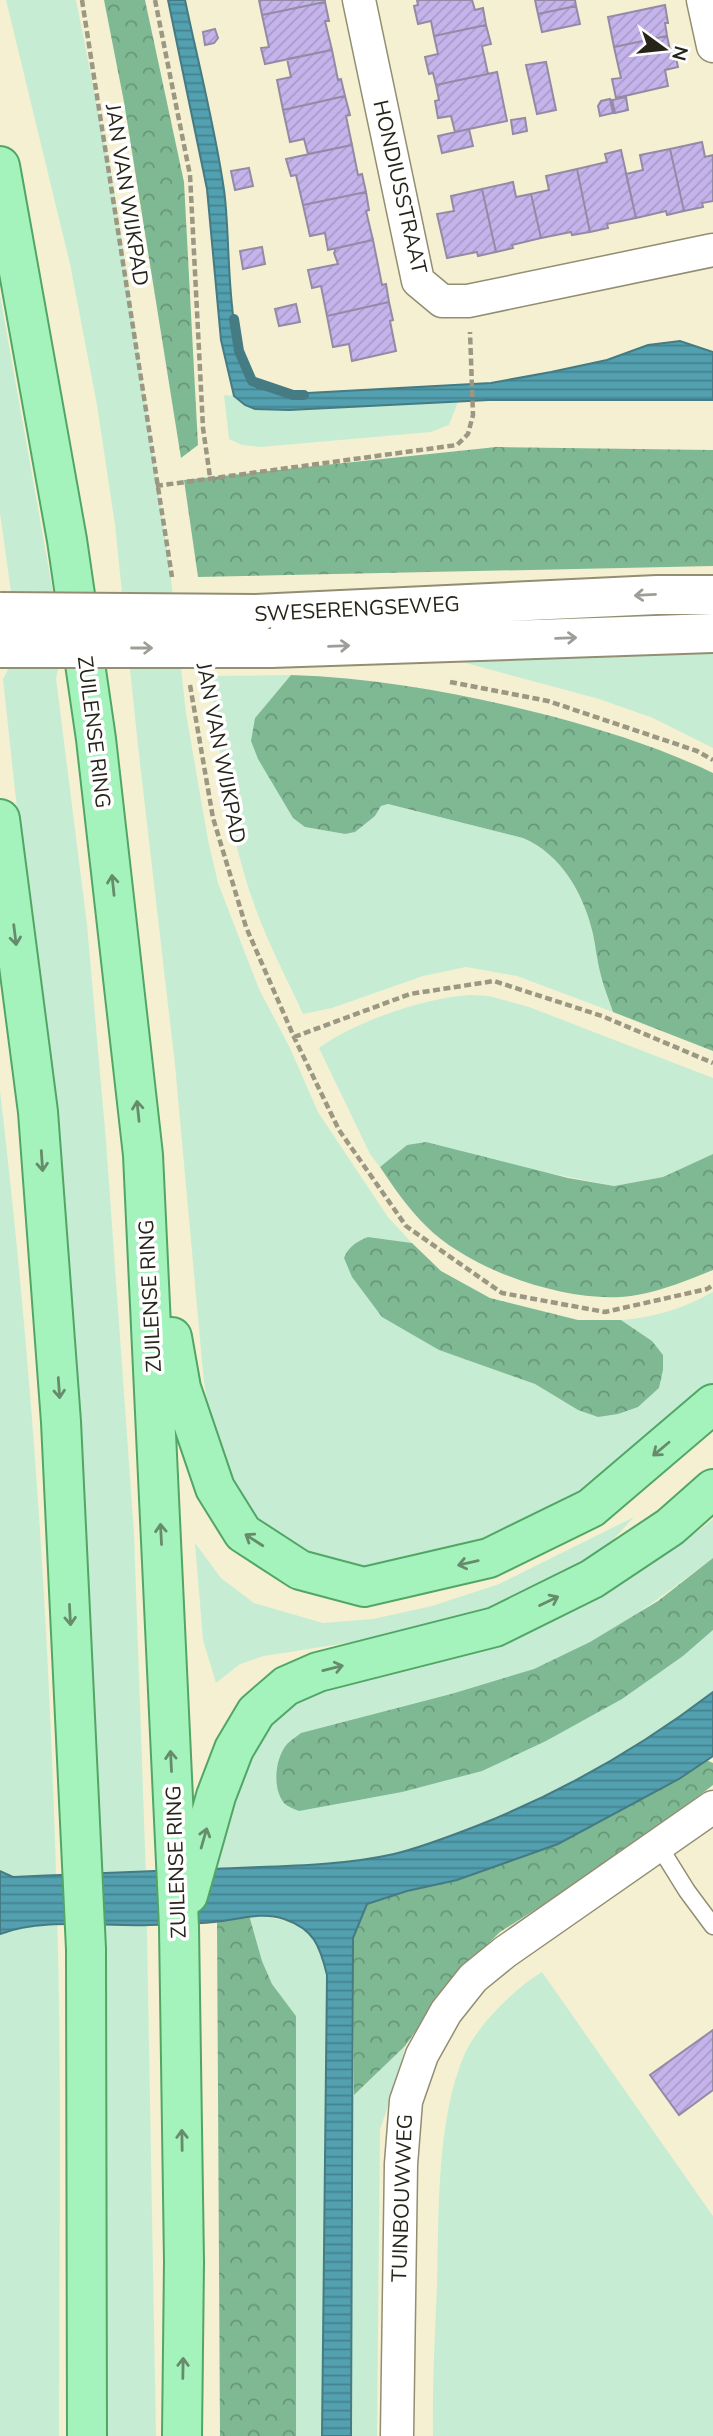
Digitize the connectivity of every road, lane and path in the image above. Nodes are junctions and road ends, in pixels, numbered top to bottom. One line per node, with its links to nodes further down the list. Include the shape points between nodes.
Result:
1 (82, 0): 10 (path, JAN VAN WIJKPAD)
2 (155, 0): 9 (path, via 190,175 202,428)
3 (359, 0): 7 (street, HONDIUSSTRAAT, via 418,281 442,301 468,301)
4 (703, 0): 5 (street)
5 (713, 46)
6 (0, 166): 23 (main road, ZUILENSE RING, one-way to 6, via 73,580)
7 (713, 250)
8 (473, 372): 9 (path, via 473,415 468,434 457,446)
9 (211, 477): 10 (path)
10 (156, 486): 11 (path, JAN VAN WIJKPAD)
11 (172, 579)
12 (713, 595): 14 (main road, SWESERENGSEWEG, one-way to 14, via 643,595)
13 (0, 612): 14 (main road, SWESERENGSEWEG, bridge)
14 (263, 631): 15 (main road, SWESERENGSEWEG, one-way to 15); 16 (main road, SWESERENGSEWEG, one-way to 14, bridge)
15 (713, 632)
16 (0, 648)
17 (188, 672): 21 (path, JAN VAN WIJKPAD, via 217,830 246,927)
18 (444, 681): 19 (path, via 548,701 697,751)
19 (713, 761)
20 (0, 819): 31 (main road, one-way to 31, via 38,1112 61,1422 86,1949)
21 (294, 1037): 22 (path, via 410,994 494,981 602,1016); 24 (path, JAN VAN WIJKPAD, via 339,1130 406,1226 502,1293 605,1312)
22 (713, 1063)
23 (144, 1155): 25 (main road, one-way to 23, via 591,1508 489,1558 364,1587 300,1570 243,1533 215,1488 181,1388); 30 (main road, ZUILENSE RING, one-way to 23)
24 (713, 1284)
25 (713, 1404)
26 (713, 1489): 30 (main road, one-way to 26, via 234,1749 256,1712 286,1686 318,1672 495,1627 592,1579 670,1527)
27 (713, 1807): 28 (street, TUINBOUWWEG)
28 (659, 1846): 29 (lane); 33 (street, TUINBOUWWEG, via 473,1978 446,2012 422,2055 405,2101)
29 (713, 1926)
30 (179, 1927): 32 (main road, ZUILENSE RING, one-way to 30)
31 (88, 2436)
32 (182, 2436)
33 (397, 2436)

